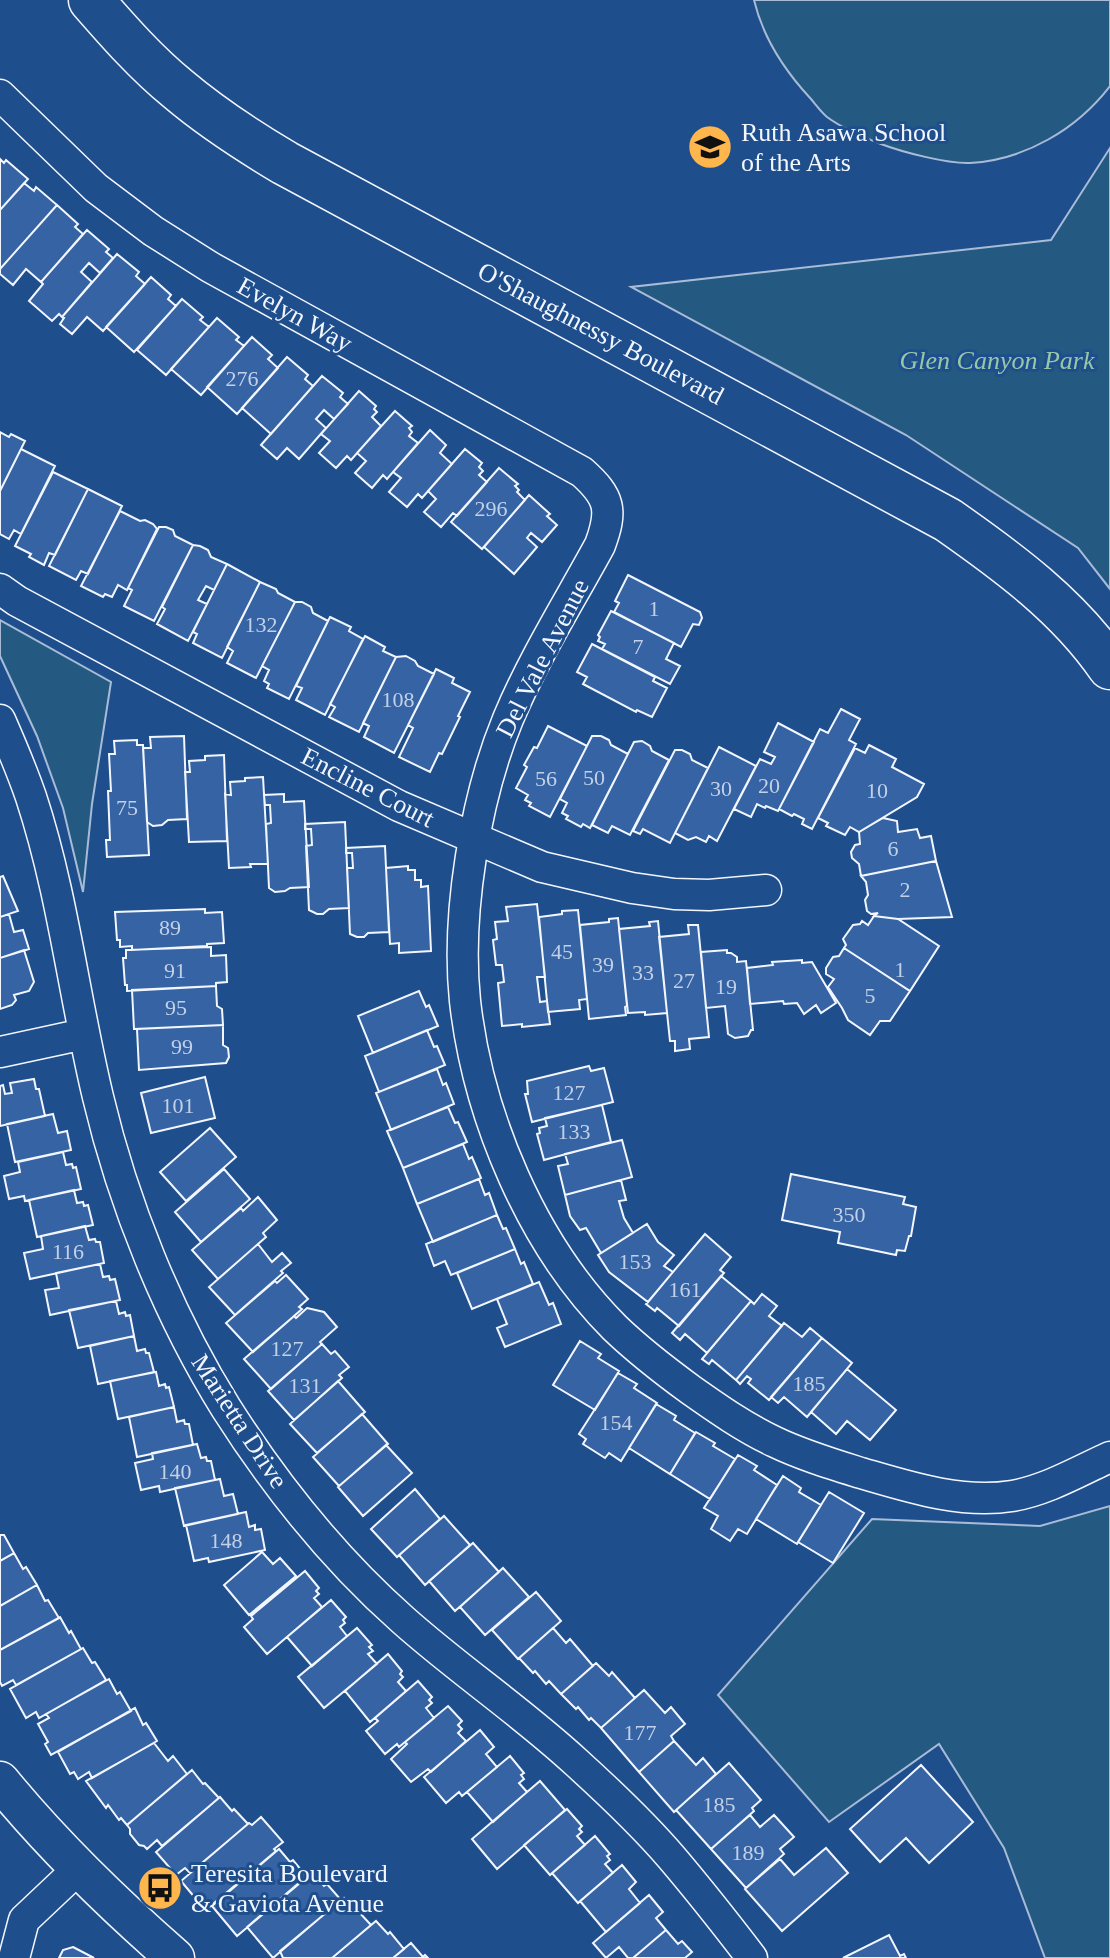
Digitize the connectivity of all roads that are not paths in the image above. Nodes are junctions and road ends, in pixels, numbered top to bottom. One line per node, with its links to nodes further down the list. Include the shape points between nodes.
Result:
1 (91, 0): 5 (main road, O'Shaughnessy Boulevard, via 177,89 261,149 948,520 1033,583)
2 (0, 95): 3 (street, Evelyn Way, via 96,188 153,231 582,472)
3 (607, 505): 7 (street, Del Vale Avenue, via 600,545 508,718)
4 (0, 589): 7 (street, Encline Court, via 399,806)
5 (1110, 667)
6 (0, 720): 9 (street, Marietta Drive, via 48,857)
7 (474, 838): 8 (street, Encline Court, via 542,867 632,888 709,895); 11 (street, Del Vale Avenue, via 463,945 465,1000 490,1116 541,1231 615,1327 720,1411 775,1442 896,1483 985,1499 1044,1488)
8 (766, 890)
9 (84, 1034): 10 (street); 16 (street, Marietta Drive, via 118,1171 163,1289 225,1406 266,1467 337,1554 402,1619 624,1807 670,1855)
10 (0, 1052)
11 (1110, 1457)
12 (0, 1781): 13 (street)
13 (78, 1869): 14 (street, via 24,1920); 15 (street)
14 (14, 1958)
15 (175, 1958)
16 (752, 1958)

